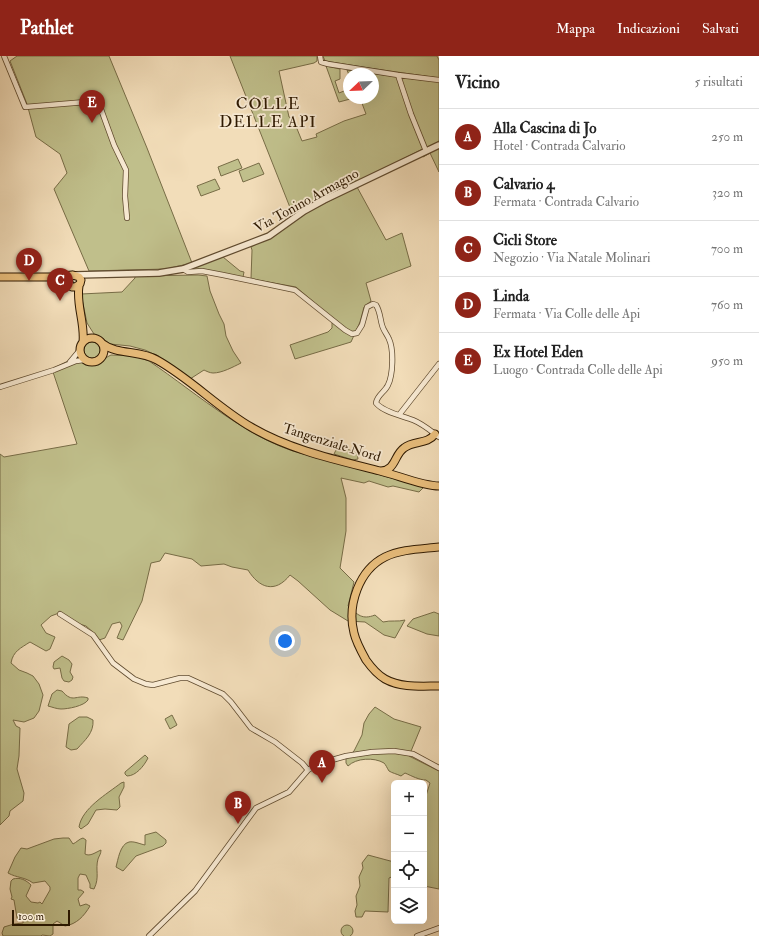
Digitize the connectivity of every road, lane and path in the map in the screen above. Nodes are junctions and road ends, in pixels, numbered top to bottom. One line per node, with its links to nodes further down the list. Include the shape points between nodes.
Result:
1 (4, 56): 7 (street, via 25,107 98,101 126,170)
2 (320, 56): 3 (street, via 321,62)
3 (398, 75): 4 (street); 6 (street)
4 (439, 80)
5 (439, 145): 6 (street, Via Tonino Armagno)
6 (426, 151): 8 (street, Via Tonino Armagno, via 324,200 269,236)
7 (127, 218)
8 (183, 269): 9 (street, Via Tonino Armagno, via 158,273); 25 (street, via 188,272 202,271 296,290 352,334 358,333 367,308 376,304 382,327 392,347 388,386 376,403)
9 (96, 274): 10 (street, Via Tonino Armagno); 13 (street)
10 (74, 275): 12 (main road); 13 (main road, via 80,278); 13 (main road, via 68,280)
11 (0, 277): 12 (main road)
12 (55, 277): 13 (main road)
13 (75, 285): 14 (main road)
14 (82, 322): 15 (main road); 16 (main road)
15 (94, 338): 16 (main road); 17 (main road)
16 (83, 342): 18 (main road)
17 (103, 344): 19 (main road, Tangenziale Nord); 20 (main road)
18 (80, 350): 21 (main road); 22 (street)
19 (120, 351): 20 (main road, Tangenziale Nord); 28 (main road, Tangenziale Nord, via 143,354 158,360 252,428 296,447)
20 (103, 355): 21 (main road, via 95,362)
21 (84, 360): 22 (street)
22 (69, 364): 24 (street)
23 (439, 364): 25 (street)
24 (0, 387)
25 (399, 415): 26 (street, via 414,420)
26 (437, 436): 27 (main road, via 406,446 400,451)
27 (394, 464): 28 (main road, via 389,469); 29 (main road, via 395,470)
28 (381, 471): 29 (main road, Tangenziale Nord)
29 (402, 477): 30 (main road, Tangenziale Nord)
30 (439, 486)
31 (439, 547): 33 (main road, via 386,556 376,562 359,584 352,620 357,644 375,671 384,679 407,686)
32 (60, 614): 35 (street, via 93,635 113,662 146,684 188,678 223,694 251,728 275,742)
33 (439, 686)
34 (439, 768): 35 (street, via 413,754 394,751 346,756 318,764)
35 (308, 770): 37 (street, via 289,792 256,808 195,891)
36 (439, 928): 38 (street)
37 (149, 936)
38 (417, 936)

